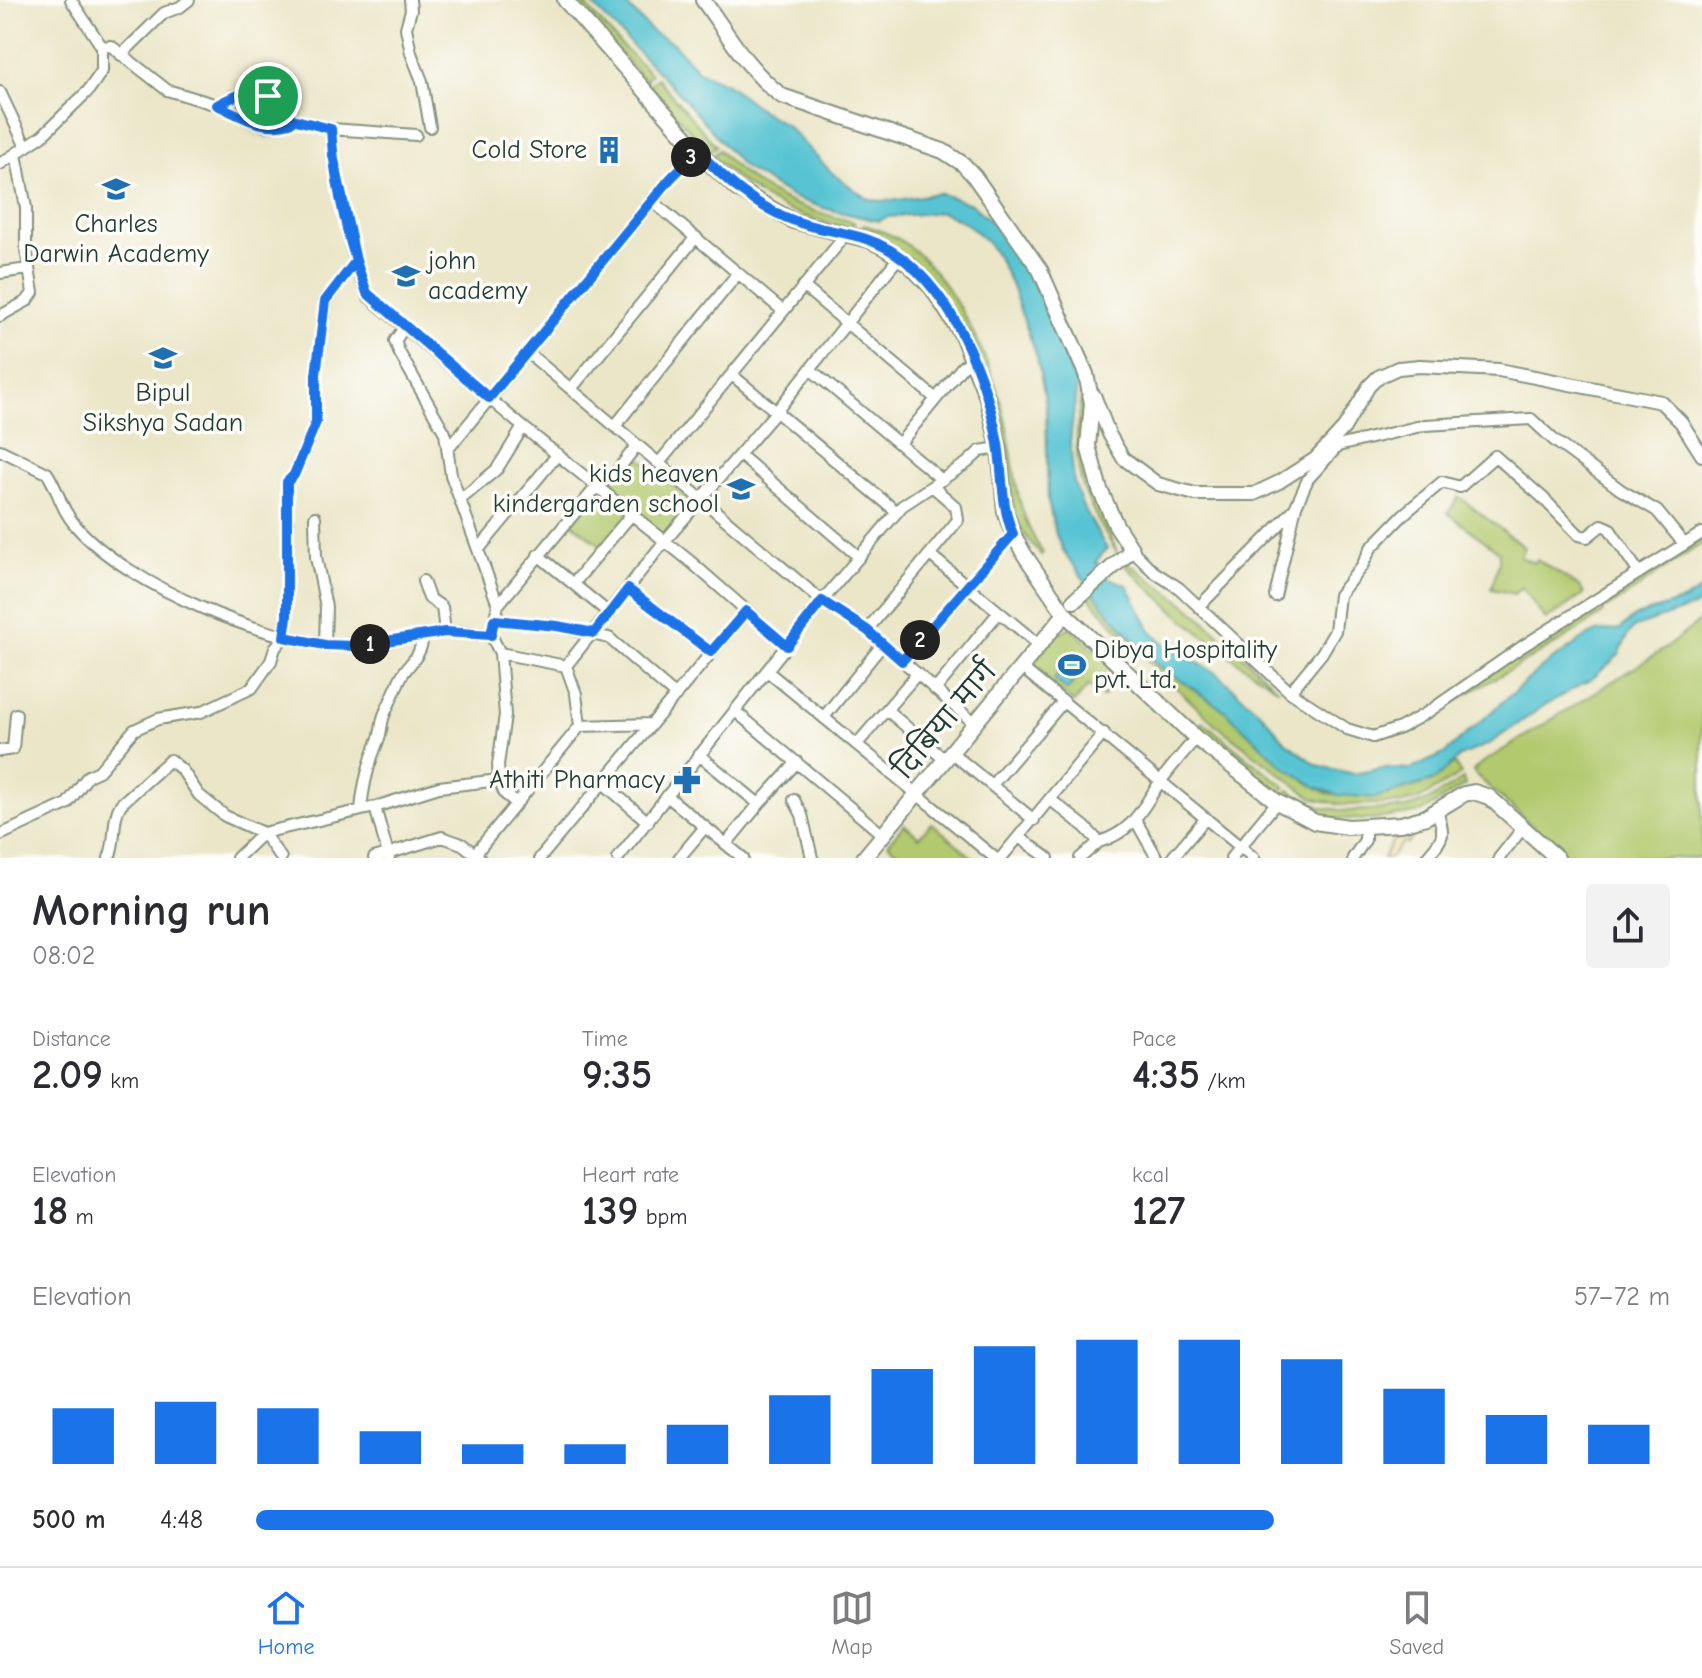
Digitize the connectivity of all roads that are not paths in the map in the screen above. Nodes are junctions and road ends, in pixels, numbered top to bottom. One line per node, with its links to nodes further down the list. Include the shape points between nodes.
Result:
1 (71, 0): 6 (street)
2 (189, 0): 7 (street, via 164,13)
3 (410, 0): 11 (street, via 406,28)
4 (565, 0): 15 (main road)
5 (703, 0): 34 (main road, via 749,63 782,96 943,151 963,164 1040,270)
6 (102, 47): 7 (street, via 111,46); 14 (street, via 102,71 88,91)
7 (121, 55): 9 (street, via 167,90)
8 (0, 92): 14 (street)
9 (217, 105): 10 (street, via 266,126 279,127); 10 (street, via 255,91 284,107)
10 (292, 119): 12 (street)
11 (430, 127)
12 (331, 129): 13 (street); 22 (street)
13 (416, 135)
14 (26, 147): 16 (street)
15 (698, 151): 18 (street); 19 (main road, via 759,204 793,221)
16 (16, 154): 17 (street); 23 (street, via 26,208)
17 (0, 164)
18 (652, 201): 20 (street); 31 (street)
19 (841, 233): 21 (main road, via 869,240); 26 (street, via 840,242)
20 (696, 237): 25 (street); 36 (street)
21 (899, 257): 29 (street); 32 (main road, via 940,298)
22 (356, 261): 30 (street, via 369,297); 88 (street, via 325,301 316,422 287,482)
23 (28, 269): 24 (street); 28 (street, via 32,297)
24 (0, 273)
25 (738, 273): 27 (street); 40 (street)
26 (803, 286): 27 (street); 29 (street)
27 (783, 311): 35 (street)
28 (0, 316)
29 (847, 323): 33 (street); 38 (street)
30 (405, 326): 37 (street); 45 (street, via 395,341 445,433)
31 (527, 352): 36 (street); 37 (street)
32 (973, 361): 38 (street); 44 (main road)
33 (810, 369): 39 (street); 42 (street)
34 (1086, 374): 49 (street, via 1123,458 1158,484 1195,494 1254,494 1279,482 1332,441 1378,377 1420,366 1499,370 1661,402); 64 (main road, via 1093,466 1104,501)
35 (732, 375): 39 (street); 50 (street)
36 (571, 389): 40 (street)
37 (489, 398): 41 (street); 45 (street)
38 (936, 399): 42 (street)
39 (776, 412): 48 (street); 56 (street)
40 (615, 426): 43 (street)
41 (523, 427): 47 (street); 54 (street, via 497,469)
42 (900, 443): 51 (street)
43 (637, 445): 50 (street); 52 (street, via 614,475)
44 (999, 448): 51 (street, via 980,451); 60 (main road, via 1005,511)
45 (448, 449): 54 (street)
46 (0, 450): 88 (street, via 47,473 77,528 122,567 190,603)
47 (558, 454): 52 (street); 63 (street)
48 (740, 455): 53 (street); 67 (street)
49 (1702, 455)
50 (659, 463): 53 (street)
51 (937, 483): 56 (street); 66 (street, via 959,515)
52 (598, 485): 57 (street); 65 (street)
53 (701, 499): 61 (street); 74 (street)
54 (460, 500): 63 (street)
55 (1296, 506): 62 (street, via 1308,479 1338,446 1425,425 1521,418 1538,424 1621,490 1657,511); 73 (street); 77 (street)
56 (897, 512): 67 (street)
57 (631, 515): 61 (street); 70 (street)
58 (315, 517): 90 (street)
59 (1702, 533): 62 (street)
60 (1013, 534): 71 (street); 81 (main road)
61 (664, 542): 72 (street); 78 (street)
62 (1684, 544): 68 (street)
63 (479, 549): 76 (street)
64 (1132, 550): 75 (main road); 77 (street)
65 (538, 555): 70 (street); 76 (street)
66 (930, 555): 71 (street); 83 (street)
67 (859, 557): 74 (street)
68 (1639, 573): 101 (street, via 1387,734 1373,737 1347,729); 101 (street, via 1609,528 1602,525 1587,537 1579,535 1495,456 1460,487 1442,482 1430,490 1371,548 1339,595 1335,631)
69 (423, 581): 84 (street, via 429,598 442,607)
70 (574, 583): 80 (street)
71 (968, 586): 79 (street); 95 (street)
72 (628, 589): 80 (street); 93 (street)
73 (1275, 596)
74 (822, 601): 83 (street); 92 (street)
75 (1074, 601)
76 (498, 605): 82 (street)
77 (1199, 607): 101 (street)
78 (746, 611): 92 (street); 93 (street)
79 (999, 612): 91 (street); 100 (street)
80 (610, 614): 85 (street)
81 (1065, 614): 91 (main road, दिबिया मार्ग); 112 (main road)
82 (494, 620): 85 (street); 86 (street)
83 (867, 630): 89 (street)
84 (445, 632): 86 (street); 87 (street)
85 (594, 633): 96 (street); 102 (street, via 609,638)
86 (491, 635): 94 (street)
87 (423, 636): 90 (street); 130 (street, via 416,660 401,676 384,715 366,772)
88 (284, 637): 90 (street); 140 (street, via 252,688 201,712 158,719 134,730 67,804)
89 (883, 644): 95 (street); 107 (street)
90 (325, 645)
91 (1039, 645): 97 (main road, दिबिया मार्ग)
92 (787, 646): 98 (street)
93 (711, 652): 102 (street)
94 (500, 653): 96 (street); 118 (street, via 505,715)
95 (902, 661): 99 (street)
96 (566, 666): 110 (street)
97 (1022, 668): 103 (street); 109 (main road, दिबिया मार्ग)
98 (767, 671): 104 (street); 107 (street)
99 (917, 674): 100 (street); 105 (street)
100 (935, 690): 109 (street)
101 (1290, 692)
102 (676, 696): 108 (street)
103 (1064, 701): 111 (street); 121 (street)
104 (735, 711): 115 (street); 117 (street)
105 (888, 711): 113 (street); 116 (street)
106 (16, 714): 114 (street, via 13,749)
107 (824, 717): 113 (street)
108 (652, 724): 110 (street); 120 (street)
109 (975, 724): 116 (main road, दिबिया मार्ग)
110 (580, 726): 127 (street)
111 (1104, 733): 119 (street); 125 (street)
112 (1196, 738): 119 (street); 126 (main road)
113 (857, 744): 122 (street)
114 (0, 751)
115 (699, 755): 123 (street); 128 (street)
116 (948, 756): 121 (street); 122 (main road, दिबिया मार्ग)
117 (797, 762): 128 (street); 141 (street)
118 (499, 780): 127 (street); 129 (street, via 439,787)
119 (1162, 780): 132 (street); 134 (street)
120 (603, 783): 135 (street); 154 (street)
121 (992, 785): 133 (street)
122 (916, 794): 141 (main road, दिबिया मार्ग); 159 (street)
123 (667, 796): 135 (street); 136 (street)
124 (794, 800): 157 (street)
125 (1051, 800): 133 (street); 143 (street)
126 (1277, 802): 137 (main road, via 1315,822); 145 (street)
127 (516, 803): 147 (street)
128 (759, 804): 144 (street)
129 (375, 807): 130 (street); 146 (street)
130 (361, 810): 139 (street)
131 (1437, 812): 137 (main road, via 1416,821); 138 (main road, via 1470,792 1489,797); 166 (street, via 1444,831)
132 (1206, 818): 145 (street); 162 (street)
133 (1034, 820): 142 (street)
134 (1136, 821): 143 (street); 148 (street)
135 (648, 822): 155 (street)
136 (705, 827): 144 (street); 156 (street)
137 (1365, 827): 165 (street, via 1365,840)
138 (1523, 828): 167 (street); 168 (main road)
139 (263, 833): 150 (street, via 225,816 170,760 116,812); 151 (street); 152 (street)
140 (0, 835)
141 (883, 835): 158 (main road, दिबिया मार्ग)
142 (1019, 837): 159 (street); 160 (street)
143 (1099, 842): 161 (street)
144 (726, 844): 149 (street)
145 (1240, 846): 163 (street); 164 (street)
146 (388, 856): 147 (street, via 442,837); 153 (street)
147 (477, 856)
148 (1153, 856)
149 (740, 857)
150 (109, 858)
151 (237, 858)
152 (281, 858)
153 (374, 858)
154 (540, 858)
155 (618, 858)
156 (679, 858)
157 (812, 858)
158 (864, 858)
159 (998, 858)
160 (1048, 858)
161 (1080, 858)
162 (1172, 858)
163 (1231, 858)
164 (1254, 858)
165 (1353, 858)
166 (1426, 858)
167 (1499, 858)
168 (1557, 858)

